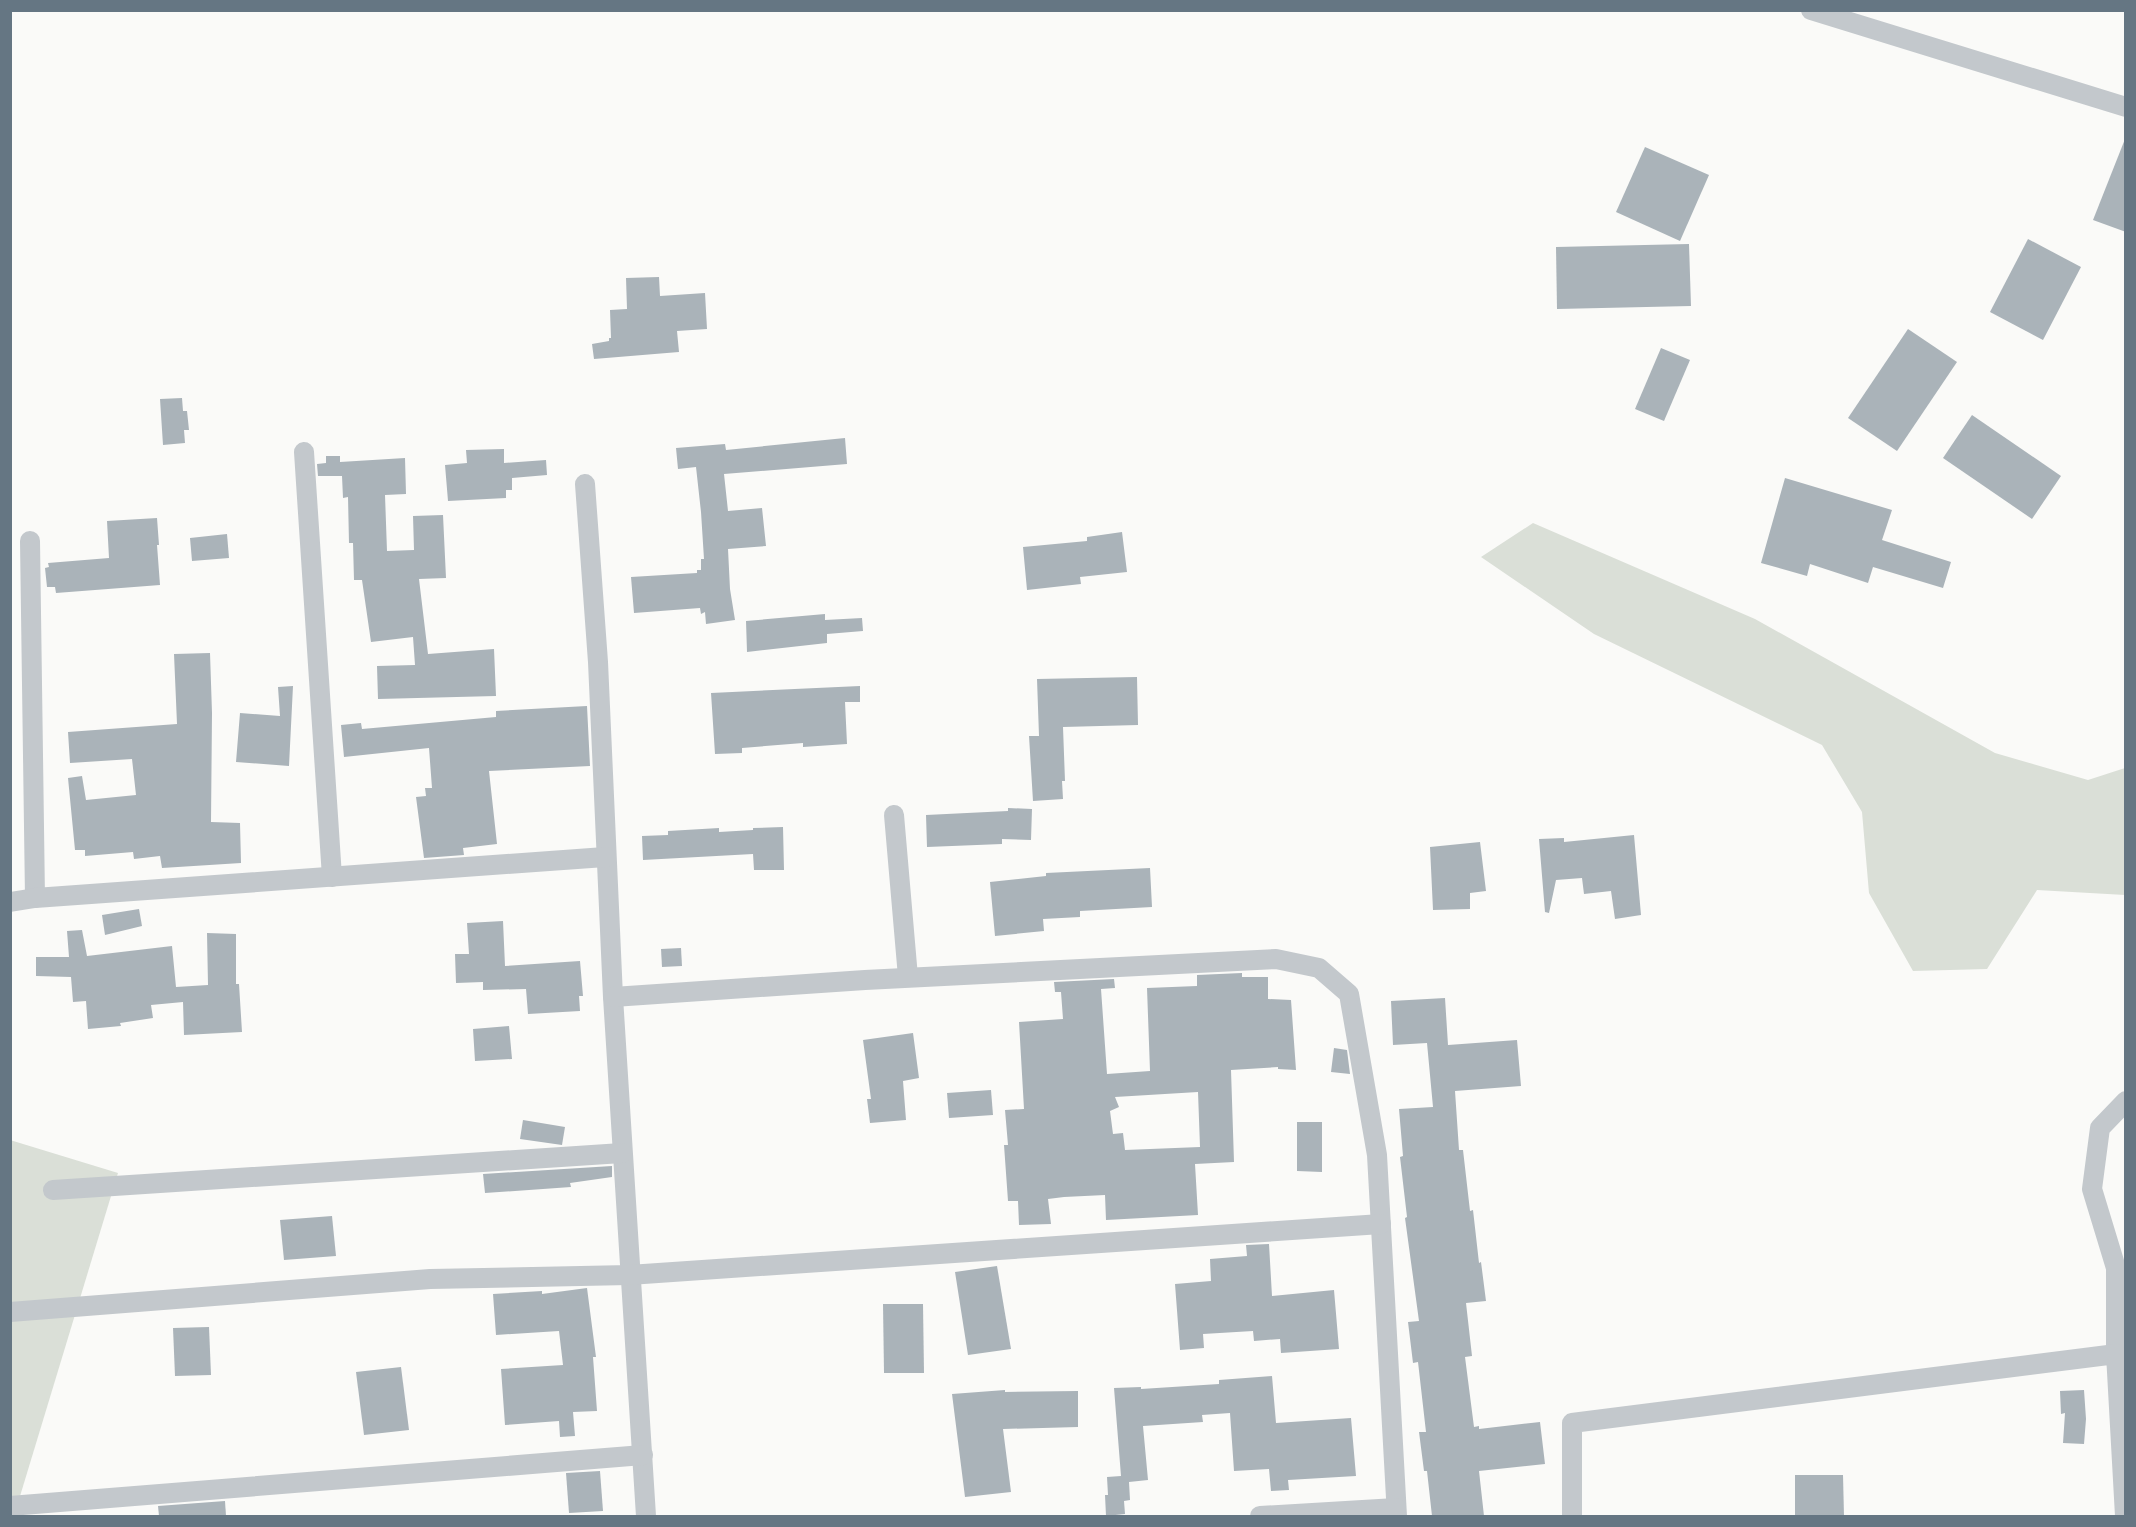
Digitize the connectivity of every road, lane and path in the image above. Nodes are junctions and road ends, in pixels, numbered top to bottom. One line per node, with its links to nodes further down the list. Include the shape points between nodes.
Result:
1 (1811, 10): 2 (street)
2 (2126, 107)
3 (304, 452): 8 (street)
4 (585, 484): 7 (street, via 598,662)
5 (30, 541): 9 (street)
6 (894, 815): 11 (street)
7 (605, 857): 8 (street); 12 (street)
8 (332, 877): 9 (street)
9 (35, 898): 10 (street)
10 (10, 902)
11 (908, 977): 12 (street); 16 (street, via 1276,958 1319,968 1349,994 1377,1155)
12 (613, 997): 14 (street)
13 (2126, 1101): 19 (street, via 2100,1128 2092,1189 2116,1268)
14 (622, 1153): 15 (street); 17 (street)
15 (53, 1190)
16 (1381, 1224): 17 (street); 22 (street)
17 (629, 1275): 18 (street, via 430,1279); 20 (street)
18 (10, 1312)
19 (2116, 1354): 25 (street, via 1572,1423); 26 (street)
20 (643, 1455): 21 (street); 23 (street)
21 (10, 1506)
22 (1396, 1512): 24 (street)
23 (646, 1516)
24 (1260, 1516)
25 (1572, 1516)
26 (2125, 1516)

